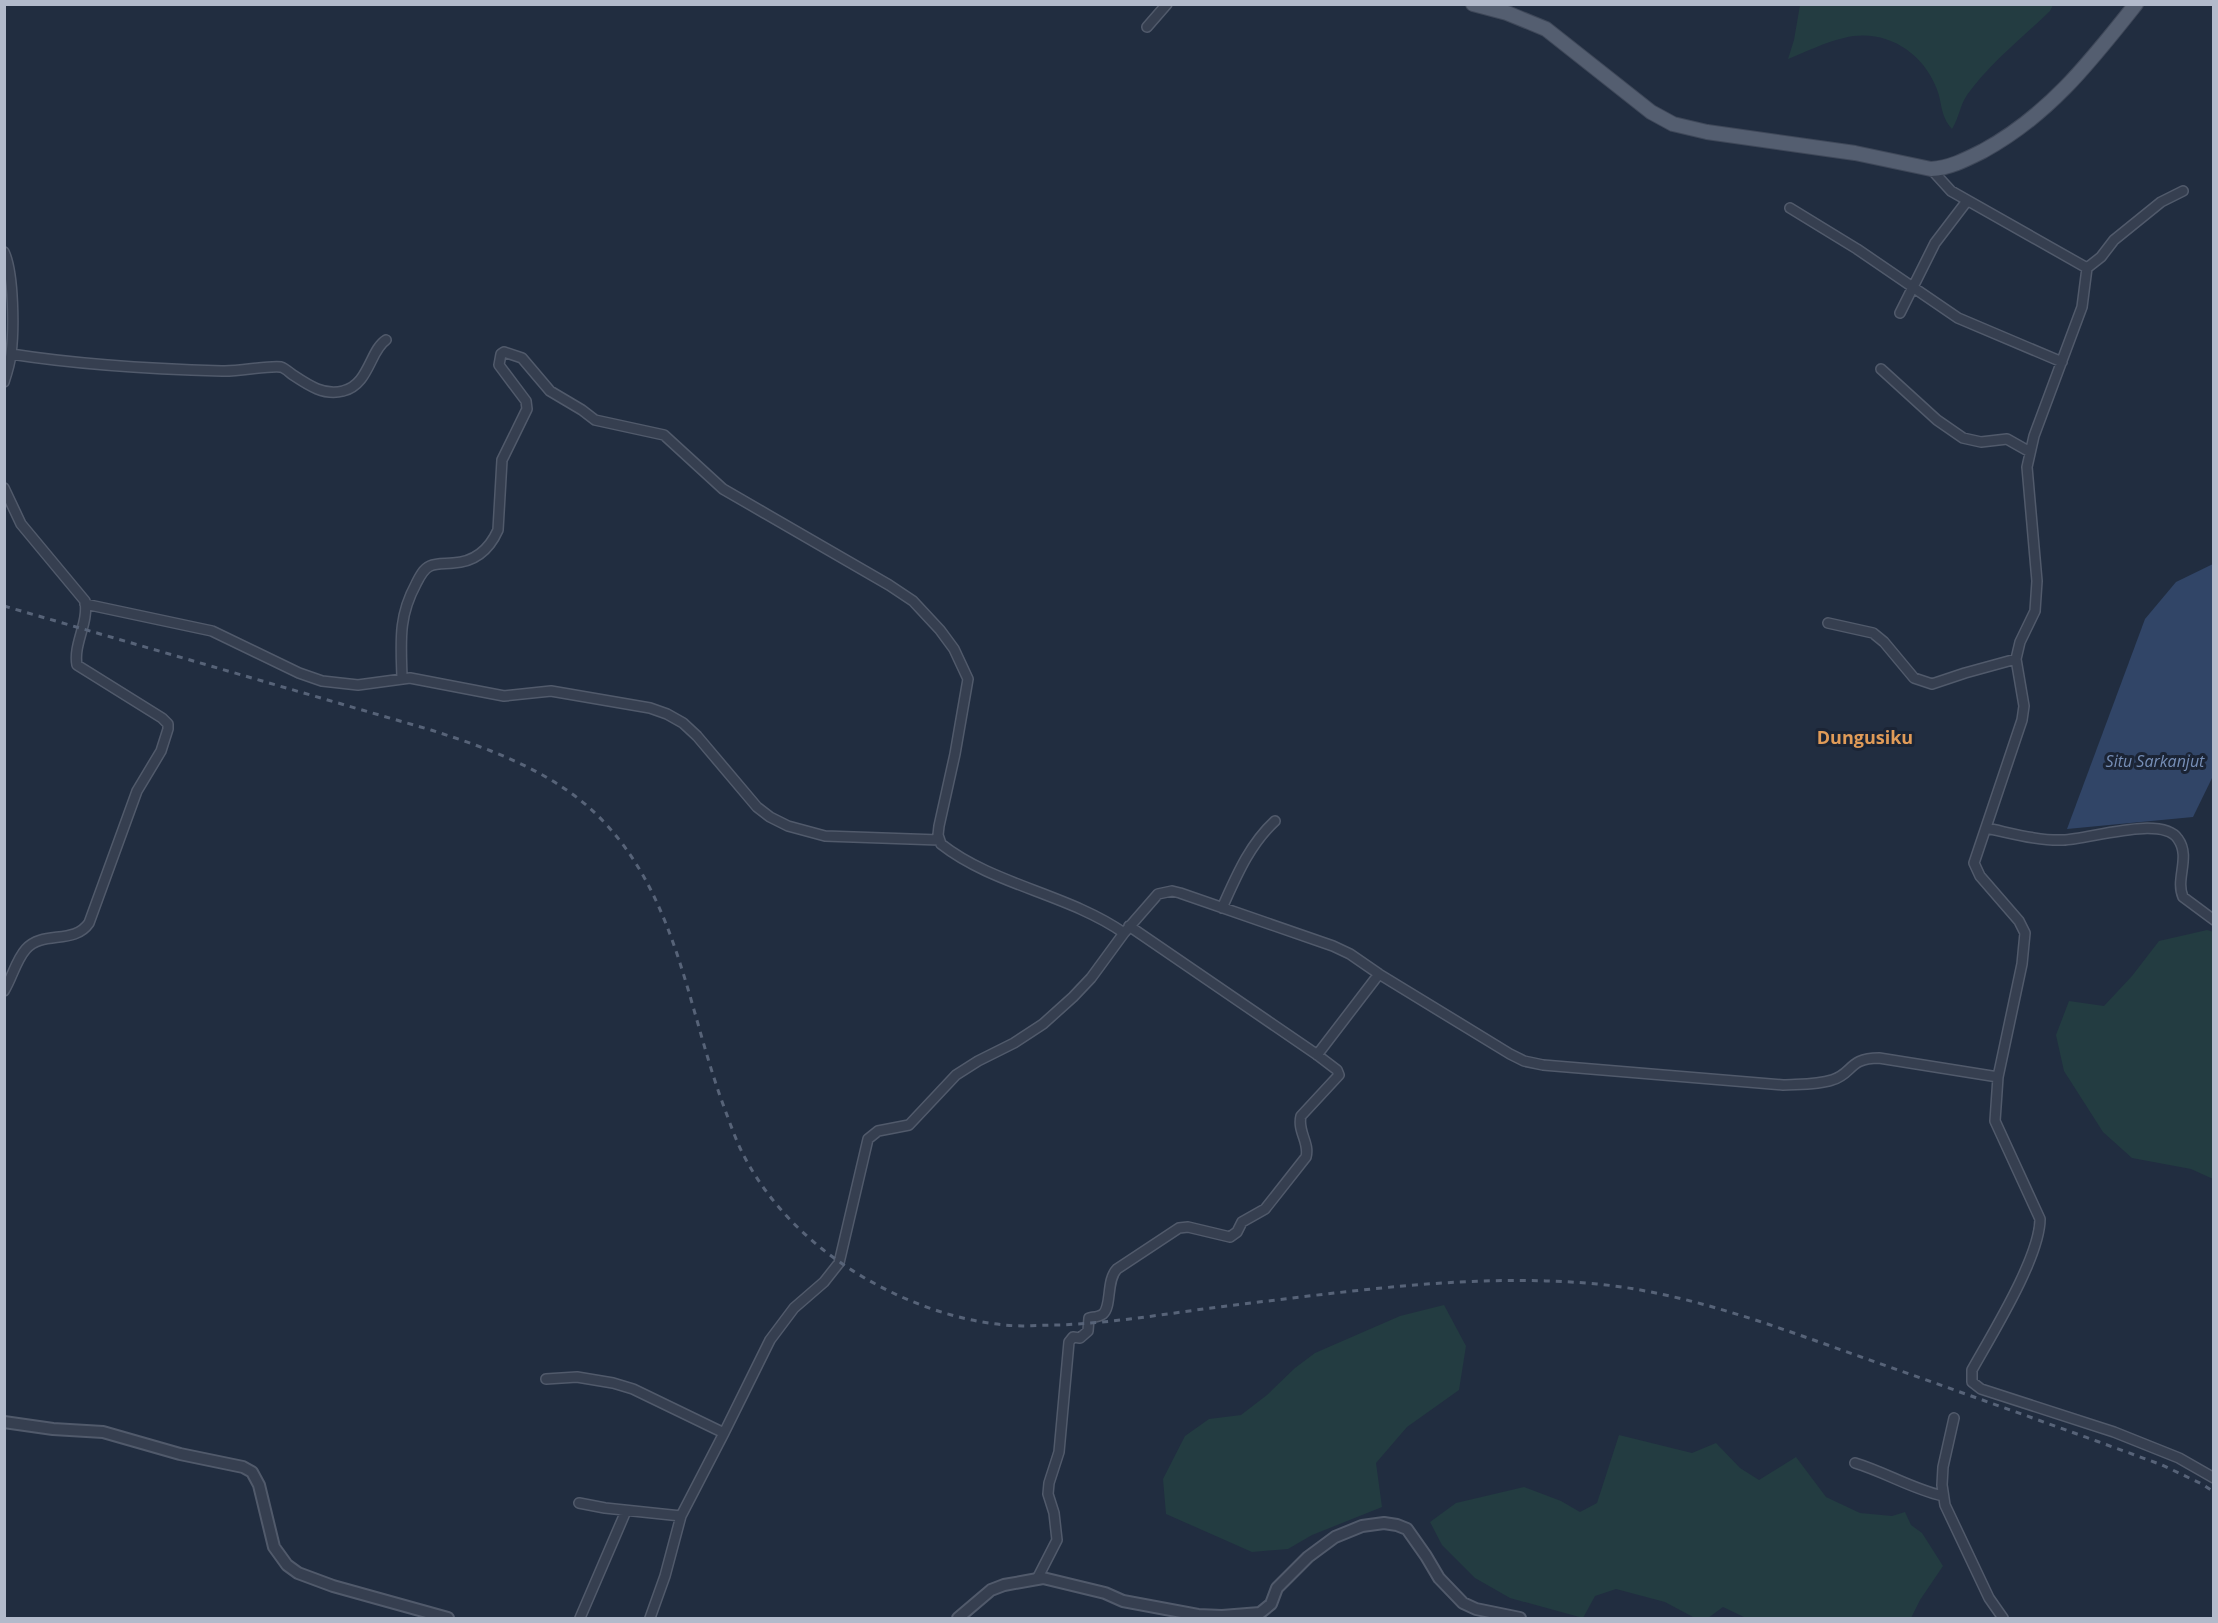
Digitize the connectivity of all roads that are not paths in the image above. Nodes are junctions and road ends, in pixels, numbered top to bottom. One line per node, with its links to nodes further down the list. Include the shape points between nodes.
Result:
1 (1167, 4): 4 (street)
2 (1473, 4): 5 (main road, via 1546,29 1673,124)
3 (2136, 4): 5 (main road, via 2076,78 2029,122 1968,159)
4 (1147, 27)
5 (1931, 169): 7 (street, via 1951,191)
6 (2183, 191): 10 (street, via 2161,202)
7 (1967, 201): 10 (street); 11 (street, via 1935,243)
8 (1790, 208): 11 (street)
9 (4, 252): 14 (street, via 11,271)
10 (2087, 268): 15 (street, via 2082,307)
11 (1912, 287): 12 (street); 15 (street, via 1969,324)
12 (1900, 313)
13 (386, 340): 14 (street, via 359,381 346,391 331,393 314,388 282,367 214,371 71,363)
14 (11, 354): 17 (street)
15 (2062, 362): 18 (street)
16 (1881, 369): 18 (street, via 1963,438 1982,442 2007,439)
17 (4, 382)
18 (2030, 452): 22 (street, via 2027,480 2037,597)
19 (4, 488): 20 (street, via 21,524)
20 (85, 604): 23 (street, via 212,632 322,681 358,685); 31 (street, via 76,666 162,718 168,729 161,751 137,791 89,923 80,932 41,939 26,949)
21 (1828, 623): 22 (street, via 1873,633 1914,678 1932,684)
22 (2016, 660): 25 (street, via 2024,706 2022,720)
23 (402, 678): 26 (street, via 504,696 551,691 650,708 683,723 757,807 788,826 825,836); 26 (street, via 402,617 422,574 430,566 477,558 498,530 502,460 527,409 526,401 499,365 501,354 515,354 550,391 595,420 664,435 717,485 889,585 929,617 954,649 968,678)
24 (1275, 821): 27 (street, via 1253,847)
25 (1986, 828): 28 (street, via 2062,840 2151,828 2171,832 2182,845 2181,894); 33 (street, via 1974,863 1976,870 2025,933)
26 (939, 840): 29 (street, via 948,850 987,870)
27 (1222, 908): 29 (street, via 1172,891 1158,894); 30 (street, via 1333,946)
28 (2214, 920)
29 (1126, 929): 32 (street); 37 (street, via 1091,978 1042,1024 956,1075 909,1125 878,1131 868,1139 839,1263 794,1308 770,1340)
30 (1379, 974): 32 (street); 33 (street, via 1510,1054 1543,1065 1812,1084 1834,1080 1865,1058 1879,1058)
31 (4, 991)
32 (1317, 1055): 44 (street, via 1337,1070 1338,1077 1301,1116 1306,1157 1265,1209 1242,1222 1230,1237 1179,1228 1117,1269 1112,1274 1105,1311 1089,1318 1088,1331 1070,1342 1059,1452 1048,1494 1057,1540)
33 (1998, 1077): 39 (street, via 1996,1129 2039,1214 2040,1225 2008,1304 1972,1370 1972,1382 1981,1389 2114,1432 2179,1458)
34 (546, 1379): 37 (street, via 577,1377 614,1383)
35 (1954, 1418): 40 (street, via 1943,1467)
36 (4, 1422): 45 (street, via 103,1432 243,1467 252,1472 260,1485 274,1547 298,1573)
37 (724, 1433): 43 (street)
38 (1855, 1463): 40 (street)
39 (2214, 1478)
40 (1943, 1496): 50 (street, via 1989,1598)
41 (579, 1503): 42 (street)
42 (626, 1511): 43 (street); 46 (street)
43 (681, 1516): 47 (street)
44 (1036, 1579): 48 (street, via 991,1590); 49 (street, via 1055,1580 1123,1601 1198,1615 1260,1613 1271,1604 1277,1588 1335,1537 1362,1526 1384,1523 1407,1529 1439,1578 1463,1603)
45 (448, 1618)
46 (580, 1618)
47 (650, 1618)
48 (958, 1618)
49 (1520, 1618)
50 (2003, 1618)

